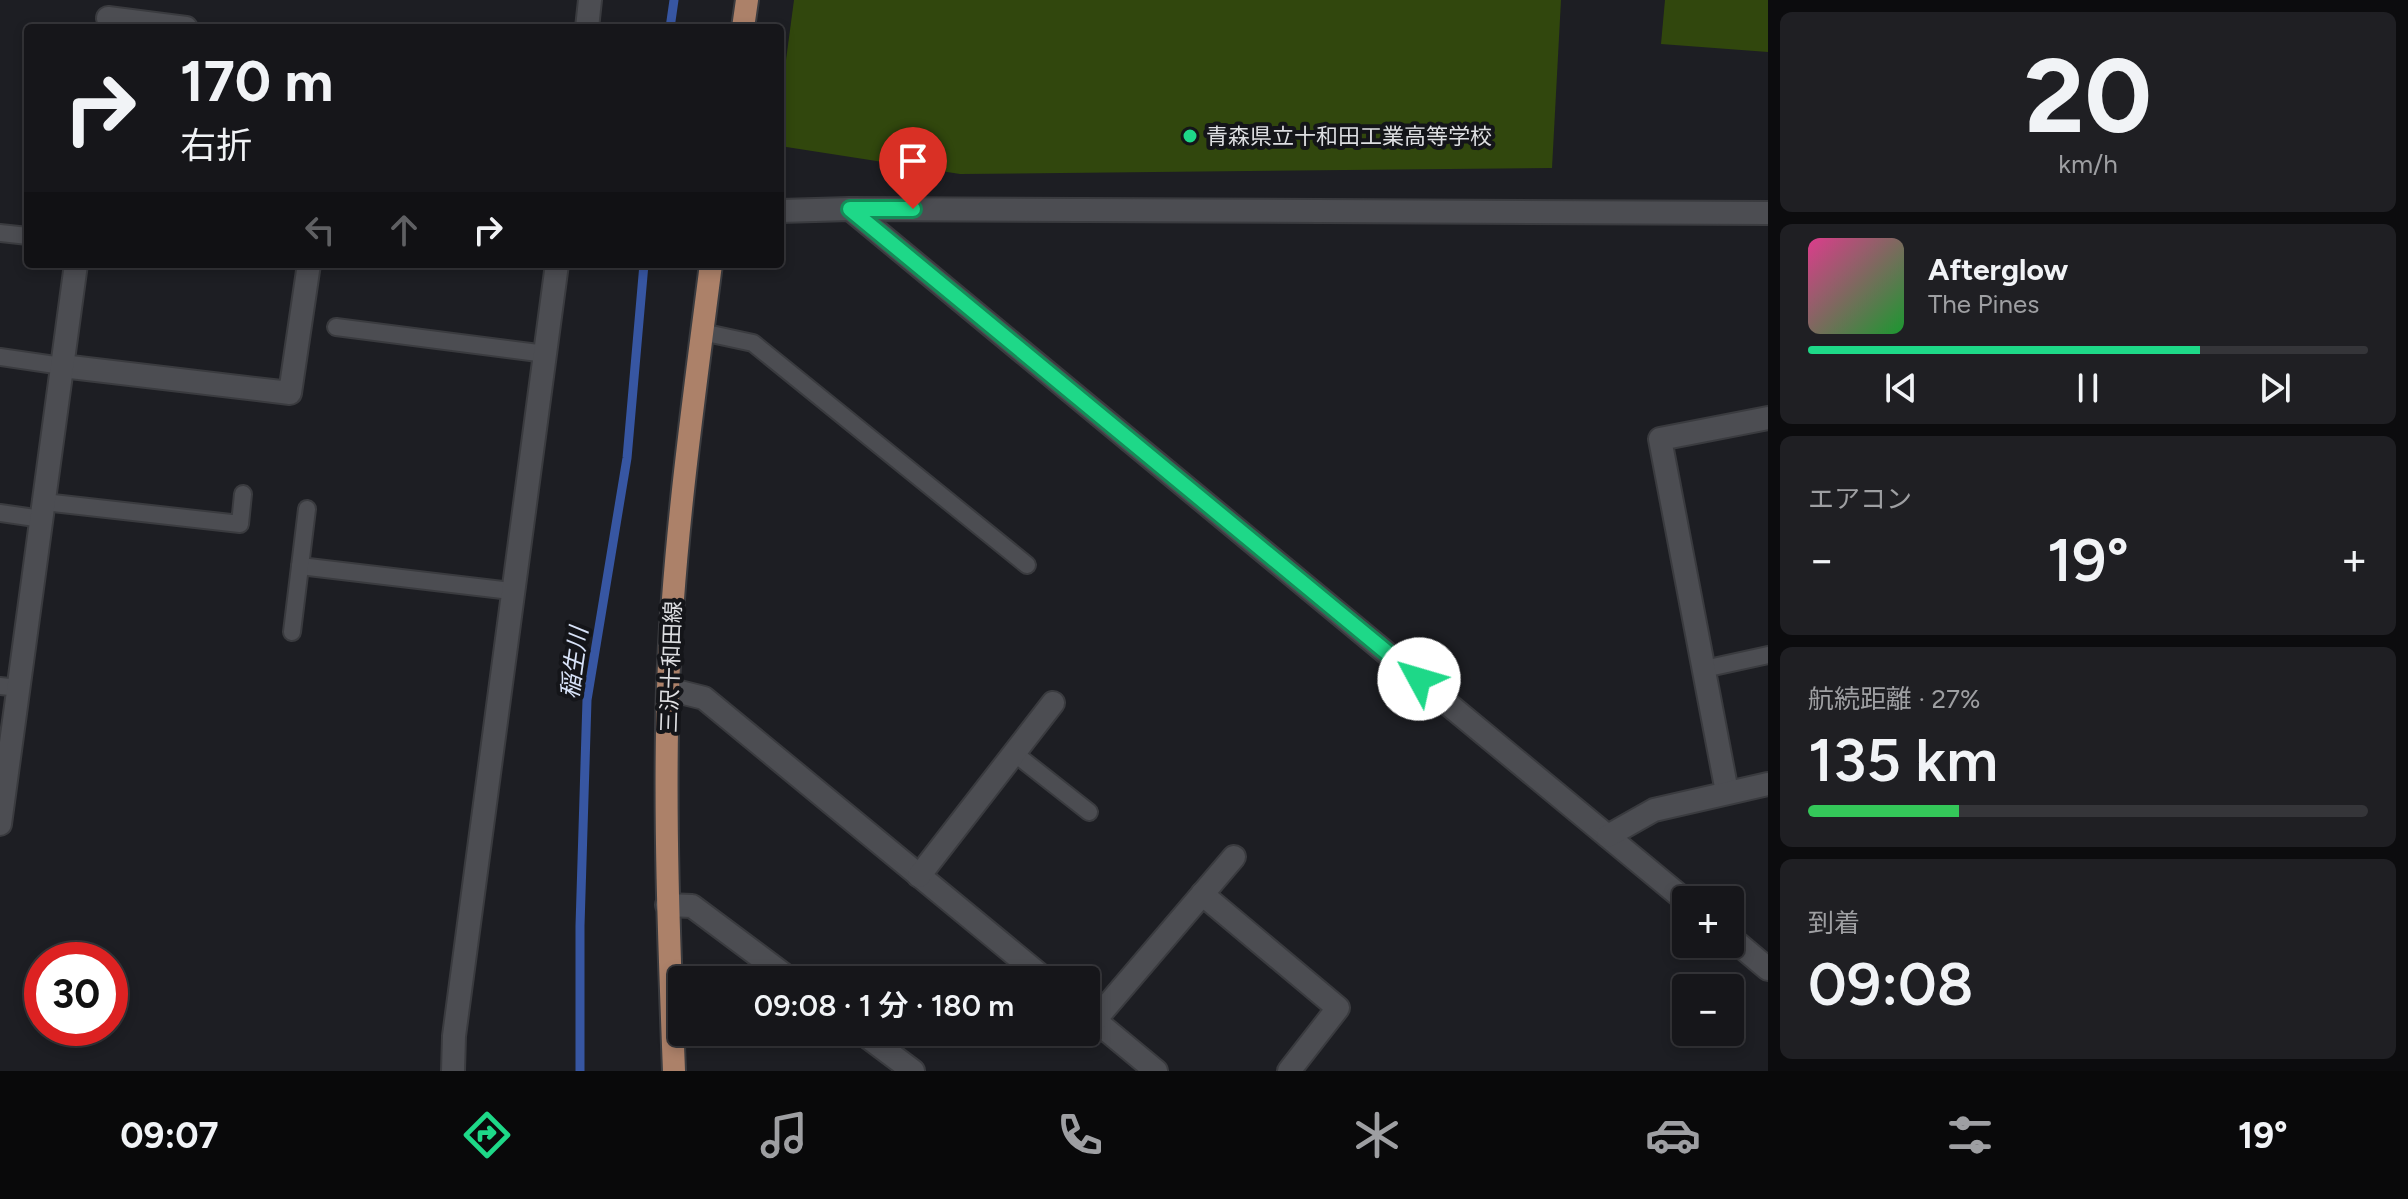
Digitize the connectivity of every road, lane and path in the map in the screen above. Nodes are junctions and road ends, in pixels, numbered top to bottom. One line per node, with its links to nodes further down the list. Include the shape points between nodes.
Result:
1 (590, 0): 5 (street)
2 (747, 0): 6 (main road)
3 (109, 15): 4 (street)
4 (162, 24)
5 (587, 24)
6 (744, 24)
7 (850, 209): 8 (street); 9 (street); 40 (street)
8 (784, 211)
9 (1768, 213)
10 (0, 233): 11 (lane)
11 (24, 236)
12 (75, 268): 20 (street)
13 (308, 268): 20 (street, via 290,393)
14 (557, 268): 18 (street)
15 (710, 268): 17 (main road, 三沢十和田線)
16 (336, 327): 18 (lane)
17 (702, 332): 26 (lane, via 753,343); 33 (main road, 三沢十和田線)
18 (546, 354): 28 (street)
19 (0, 357): 20 (lane)
20 (62, 366): 24 (street)
21 (1768, 418): 31 (street, via 1660,439)
22 (243, 494): 24 (lane, via 240,524)
23 (307, 509): 27 (lane)
24 (43, 510): 25 (lane); 32 (street)
25 (0, 513)
26 (1027, 565)
27 (300, 566): 28 (lane); 29 (lane)
28 (511, 591): 53 (street)
29 (292, 632)
30 (1768, 655): 31 (lane)
31 (1704, 669): 37 (street)
32 (9, 687): 39 (street)
33 (668, 689): 42 (street, via 704,698); 45 (main road, 三沢十和田線)
34 (1053, 703): 35 (street)
35 (1014, 753): 38 (lane); 42 (street)
36 (1768, 784): 37 (street)
37 (1727, 792): 40 (street, via 1654,810)
38 (1089, 812)
39 (0, 824)
40 (1608, 836): 43 (street)
41 (1234, 857): 44 (street)
42 (919, 876): 48 (street)
43 (1672, 889)
44 (1202, 894): 50 (street); 57 (street, via 1338,1008)
45 (667, 905): 47 (street, via 692,906); 54 (main road, 三沢十和田線)
46 (1744, 949): 49 (street)
47 (772, 966)
48 (1029, 966)
49 (1768, 969)
50 (1100, 1006)
51 (1100, 1025): 56 (street)
52 (880, 1046): 55 (street)
53 (453, 1071)
54 (674, 1071)
55 (913, 1071)
56 (1156, 1071)
57 (1289, 1071)

